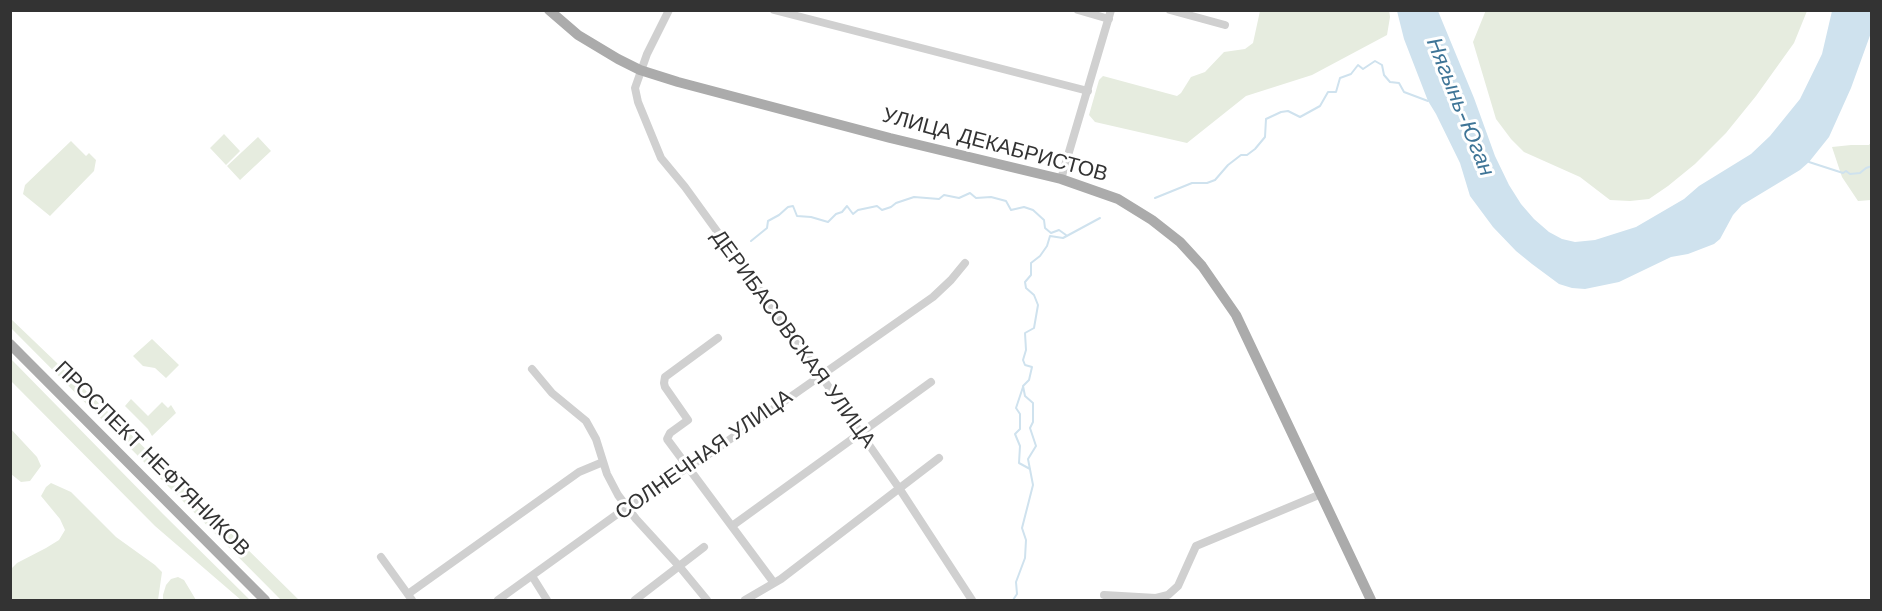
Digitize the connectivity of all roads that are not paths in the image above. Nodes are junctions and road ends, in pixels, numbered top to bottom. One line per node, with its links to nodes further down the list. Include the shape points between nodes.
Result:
1 (549, 10): 8 (main road, УЛИЦА ДЕКАБРИСТОВ, via 587,41)
2 (669, 10): 8 (street)
3 (774, 10): 9 (street)
4 (1078, 10): 6 (street)
5 (1170, 10): 7 (street)
6 (1110, 15): 9 (street)
7 (1225, 25)
8 (640, 70): 10 (main road, УЛИЦА ДЕКАБРИСТОВ, via 890,138); 15 (street, ДЕРИБАСОВСКАЯ УЛИЦА, via 636,96 662,159)
9 (1088, 92): 10 (street)
10 (1061, 179): 22 (main road, УЛИЦА ДЕКАБРИСТОВ, via 1138,210 1180,242 1202,266 1245,333)
11 (965, 263): 15 (street, СОЛНЕЧНАЯ УЛИЦА, via 942,290)
12 (717, 338): 20 (street, via 664,379 688,420 667,439)
13 (10, 344): 32 (main road, ПРОСПЕКТ НЕФТЯНИКОВ)
14 (532, 369): 19 (street, via 552,393 586,422)
15 (820, 375): 17 (street, ДЕРИБАСОВСКАЯ УЛИЦА); 20 (street, СОЛНЕЧНАЯ УЛИЦА)
16 (931, 382): 17 (street)
17 (860, 432): 21 (street, ДЕРИБАСОВСКАЯ УЛИЦА); 24 (street)
18 (939, 458): 21 (street)
19 (603, 462): 23 (street); 31 (street, via 579,472)
20 (687, 467): 23 (street, СОЛНЕЧНАЯ УЛИЦА); 24 (street)
21 (899, 488): 29 (street); 38 (street, ДЕРИБАСОВСКАЯ УЛИЦА)
22 (1321, 494): 30 (street, via 1196,546 1178,586 1168,595); 39 (main road, УЛИЦА ДЕКАБРИСТОВ)
23 (627, 507): 27 (street); 28 (street, СОЛНЕЧНАЯ УЛИЦА)
24 (732, 526): 29 (street)
25 (704, 547): 27 (street)
26 (381, 557): 31 (street)
27 (679, 566): 35 (street); 36 (street)
28 (532, 576): 33 (street, СОЛНЕЧНАЯ УЛИЦА); 34 (street)
29 (774, 583): 37 (street)
30 (1104, 595)
31 (410, 597)
32 (265, 600)
33 (498, 600)
34 (547, 600)
35 (634, 600)
36 (707, 600)
37 (745, 600)
38 (972, 600)
39 (1371, 600)

